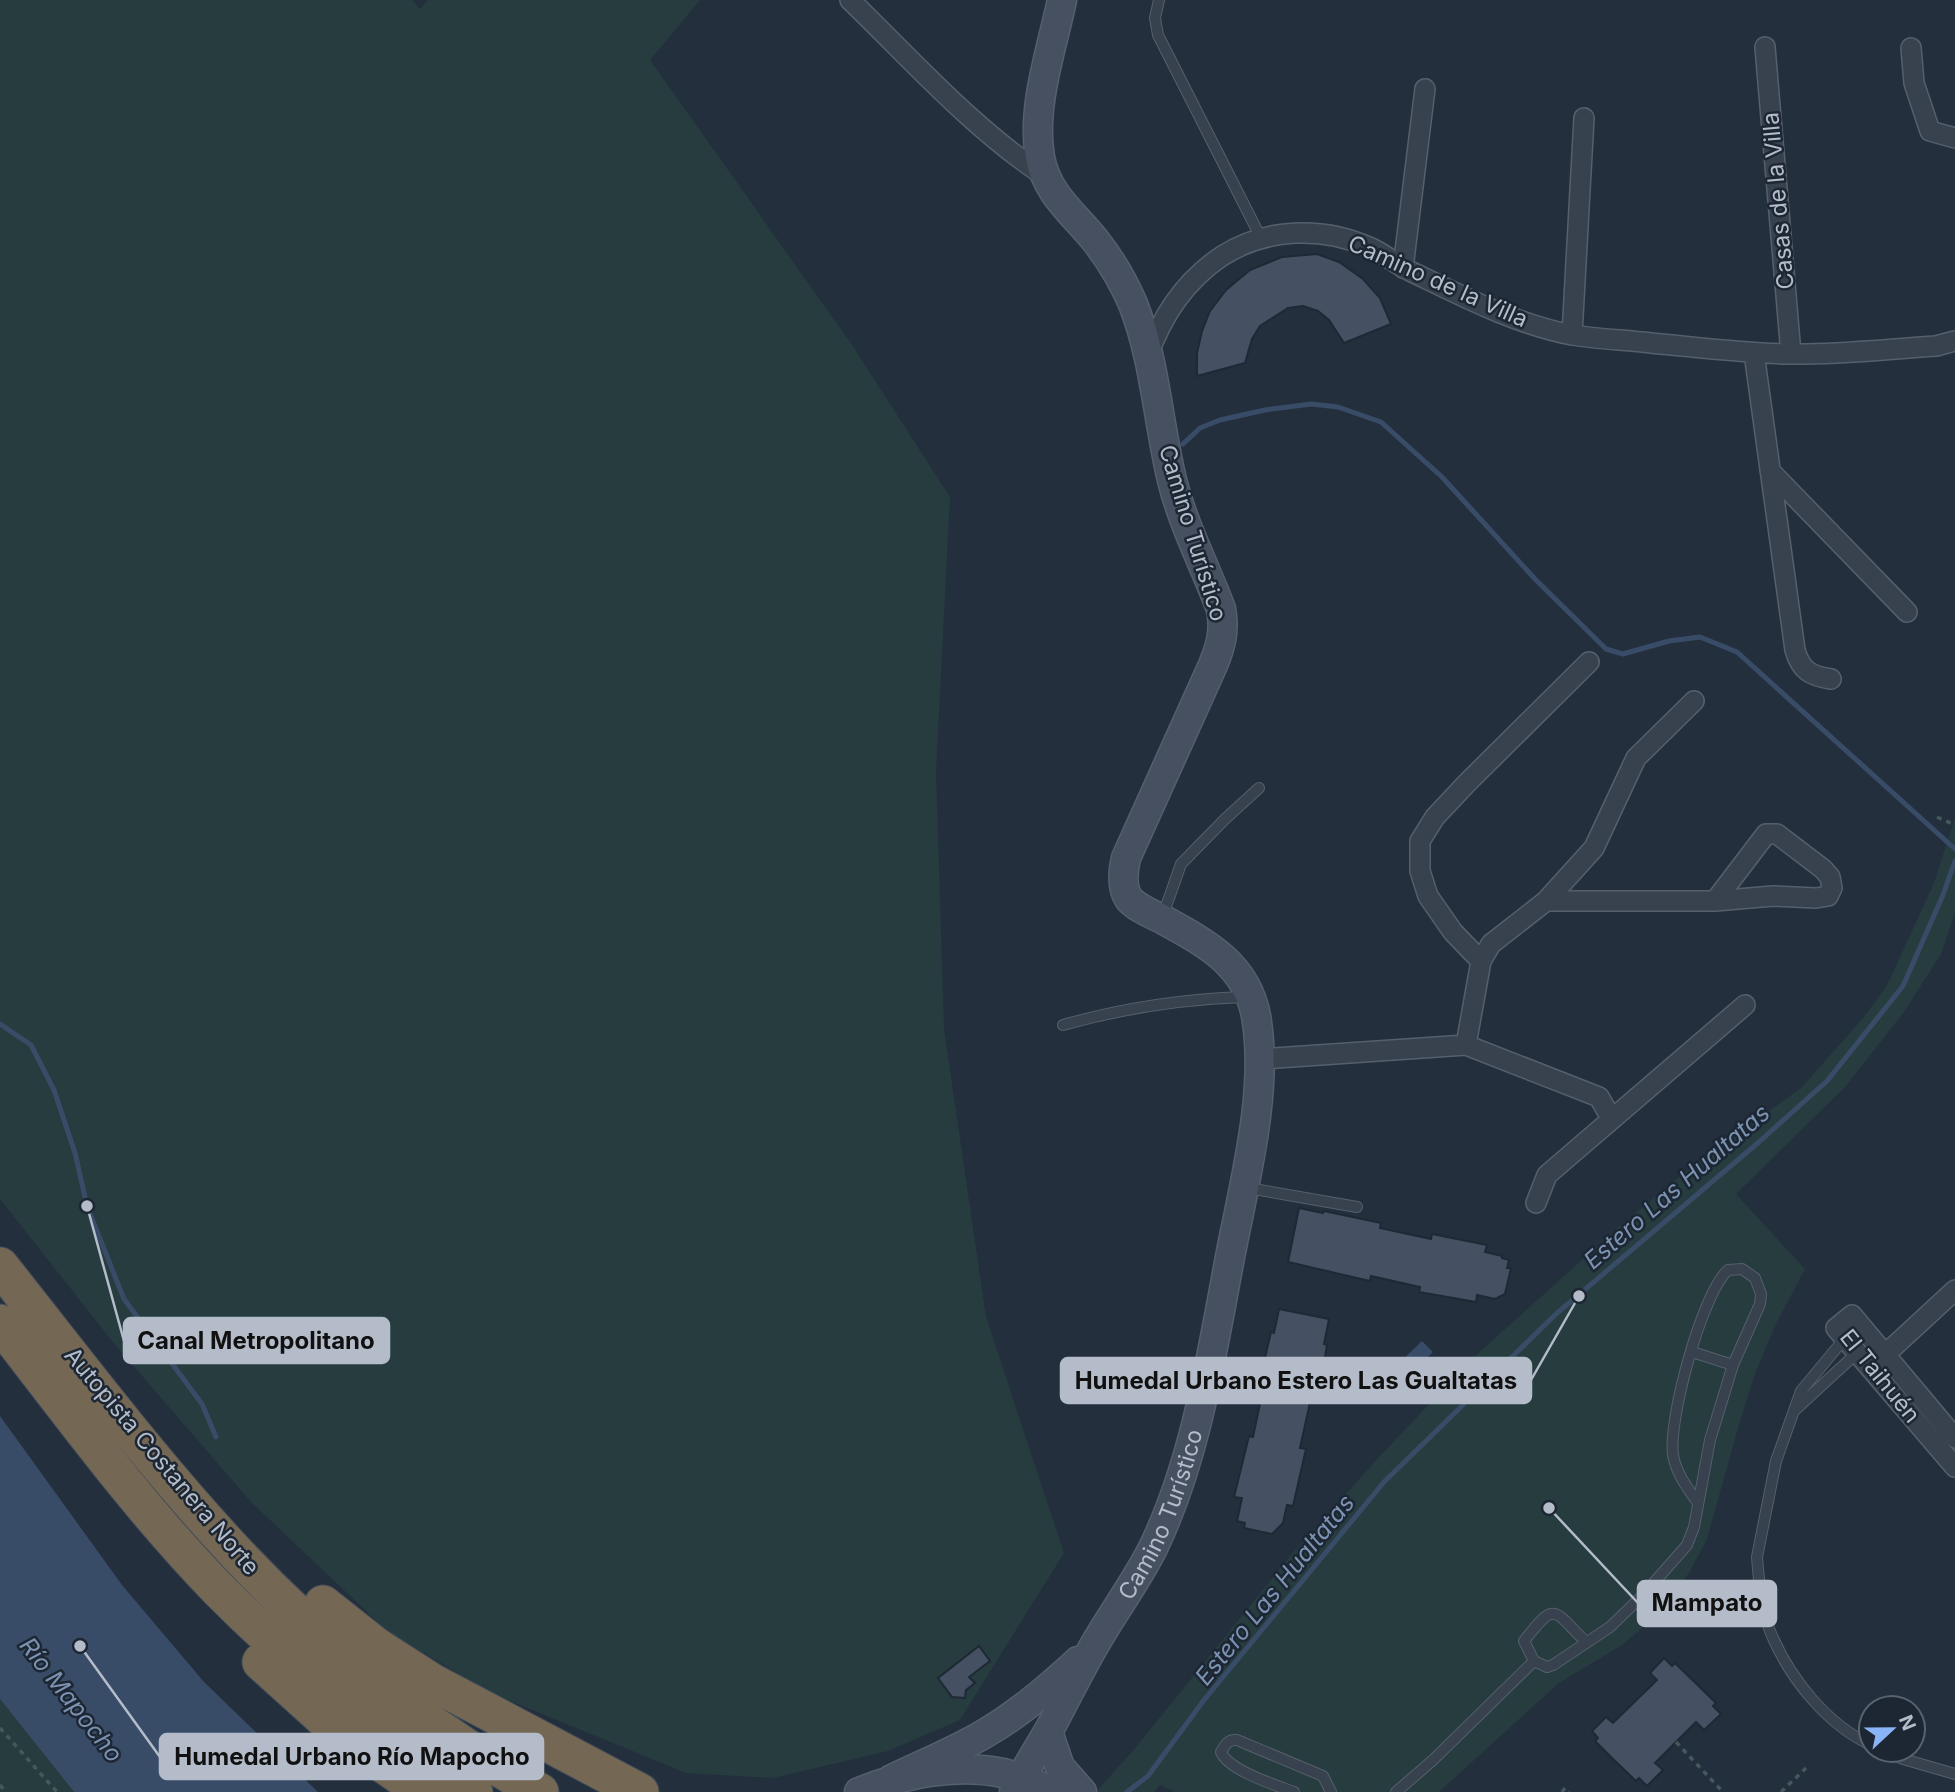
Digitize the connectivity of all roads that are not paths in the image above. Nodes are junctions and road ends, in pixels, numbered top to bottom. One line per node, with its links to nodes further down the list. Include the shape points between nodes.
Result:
1 (850, 0): 9 (street, Camino Turístico, via 979,126)
2 (1062, 0): 9 (main road, via 1038,118)
3 (1159, 0): 10 (lane, via 1158,35)
4 (1765, 47): 16 (street, Casas de la Villa)
5 (1911, 48): 8 (street, via 1914,83 1930,131)
6 (1425, 89): 11 (street)
7 (1584, 118): 13 (street)
8 (1955, 138)
9 (1046, 177): 12 (main road, Camino Turístico)
10 (1261, 238): 11 (street, Camino de la Villa, via 1298,232 1336,236 1371,247); 12 (street, Camino de la Villa, via 1227,253)
11 (1402, 268): 13 (street, Camino de la Villa, via 1520,321)
12 (1149, 318): 25 (main road, Camino Turístico, via 1148,357 1172,481 1224,624 1218,652 1124,865 1129,898)
13 (1572, 335): 15 (street, Camino de la Villa)
14 (1955, 341): 16 (street, Camino de la Villa)
15 (1754, 353): 16 (street, Camino de la Villa); 17 (street)
16 (1791, 354)
17 (1770, 471): 18 (street); 20 (street, via 1799,666 1813,676)
18 (1907, 612)
19 (1589, 662): 26 (street, via 1468,782 1435,817 1420,841 1420,871 1428,896)
20 (1831, 679)
21 (1694, 701): 23 (street, via 1636,758 1594,848)
22 (1259, 788): 25 (lane, via 1181,864)
23 (1546, 901): 24 (street); 26 (street, via 1491,944)
24 (1715, 901): 24 (street, via 1816,898 1828,896 1832,888 1822,869 1777,834 1766,834)
25 (1162, 919): 27 (main road, Camino Turístico, via 1224,957)
26 (1481, 961): 30 (street)
27 (1251, 997): 29 (lane, via 1149,1005); 31 (main road, Camino Turístico)
28 (1745, 1005): 32 (street)
29 (1063, 1025)
30 (1466, 1045): 31 (street); 32 (street, via 1598,1097)
31 (1261, 1059): 33 (main road, Camino Turístico)
32 (1611, 1118): 34 (street, via 1546,1175)
33 (1244, 1187): 35 (lane); 49 (main road, Camino Turístico, via 1202,1396 1180,1476 1144,1566)
34 (1536, 1203)
35 (1357, 1208)
36 (0, 1266): 44 (highway, Autopista Costanera Norte)
37 (1955, 1290): 41 (street)
38 (0, 1324): 46 (highway, Autopista Costanera Norte)
39 (1846, 1337): 41 (street, El Taihuén); 41 (street, El Taihuén, via 1836,1328 1853,1315); 43 (lane, via 1801,1391)
40 (1692, 1352): 42 (lane); 42 (lane, via 1721,1276 1742,1269 1755,1278 1761,1294); 48 (lane, via 1678,1402 1673,1454 1681,1478)
41 (1872, 1358): 43 (lane); 45 (street, El Taihuén); 47 (street, El Taihuén)
42 (1733, 1366): 48 (lane, via 1710,1440)
43 (1795, 1410): 53 (lane, via 1776,1461 1757,1558 1762,1597 1772,1636 1810,1696)
44 (122, 1418): 61 (highway, Autopista Costanera Norte, via 207,1521 316,1630 439,1727); 62 (highway, via 311,1594 376,1646 465,1701)
45 (1955, 1438)
46 (91, 1440): 59 (highway, via 164,1556 220,1621 343,1735); 60 (highway, Autopista Costanera Norte, via 174,1541 266,1635 353,1708)
47 (1955, 1467)
48 (1698, 1503): 50 (lane, via 1687,1545 1674,1563 1610,1627)
49 (1098, 1638): 52 (main road, Camino Turístico); 56 (main road, via 1045,1691 1005,1721)
50 (1586, 1642): 51 (lane, via 1547,1667); 51 (lane, via 1557,1614 1550,1613 1524,1641)
51 (1534, 1661): 66 (lane)
52 (1048, 1732): 57 (main road, Camino Turístico); 58 (main road)
53 (1857, 1738)
54 (1920, 1764): 55 (lane)
55 (1955, 1774)
56 (892, 1779): 57 (main road, via 965,1770 1002,1773); 63 (main road)
57 (1017, 1785): 58 (main road)
58 (1071, 1791)
59 (423, 1792)
60 (474, 1792)
61 (540, 1792)
62 (640, 1792)
63 (859, 1792)
64 (1294, 1792): 65 (lane, via 1224,1760 1225,1744 1237,1740 1323,1776)
65 (1331, 1792)
66 (1396, 1792)

